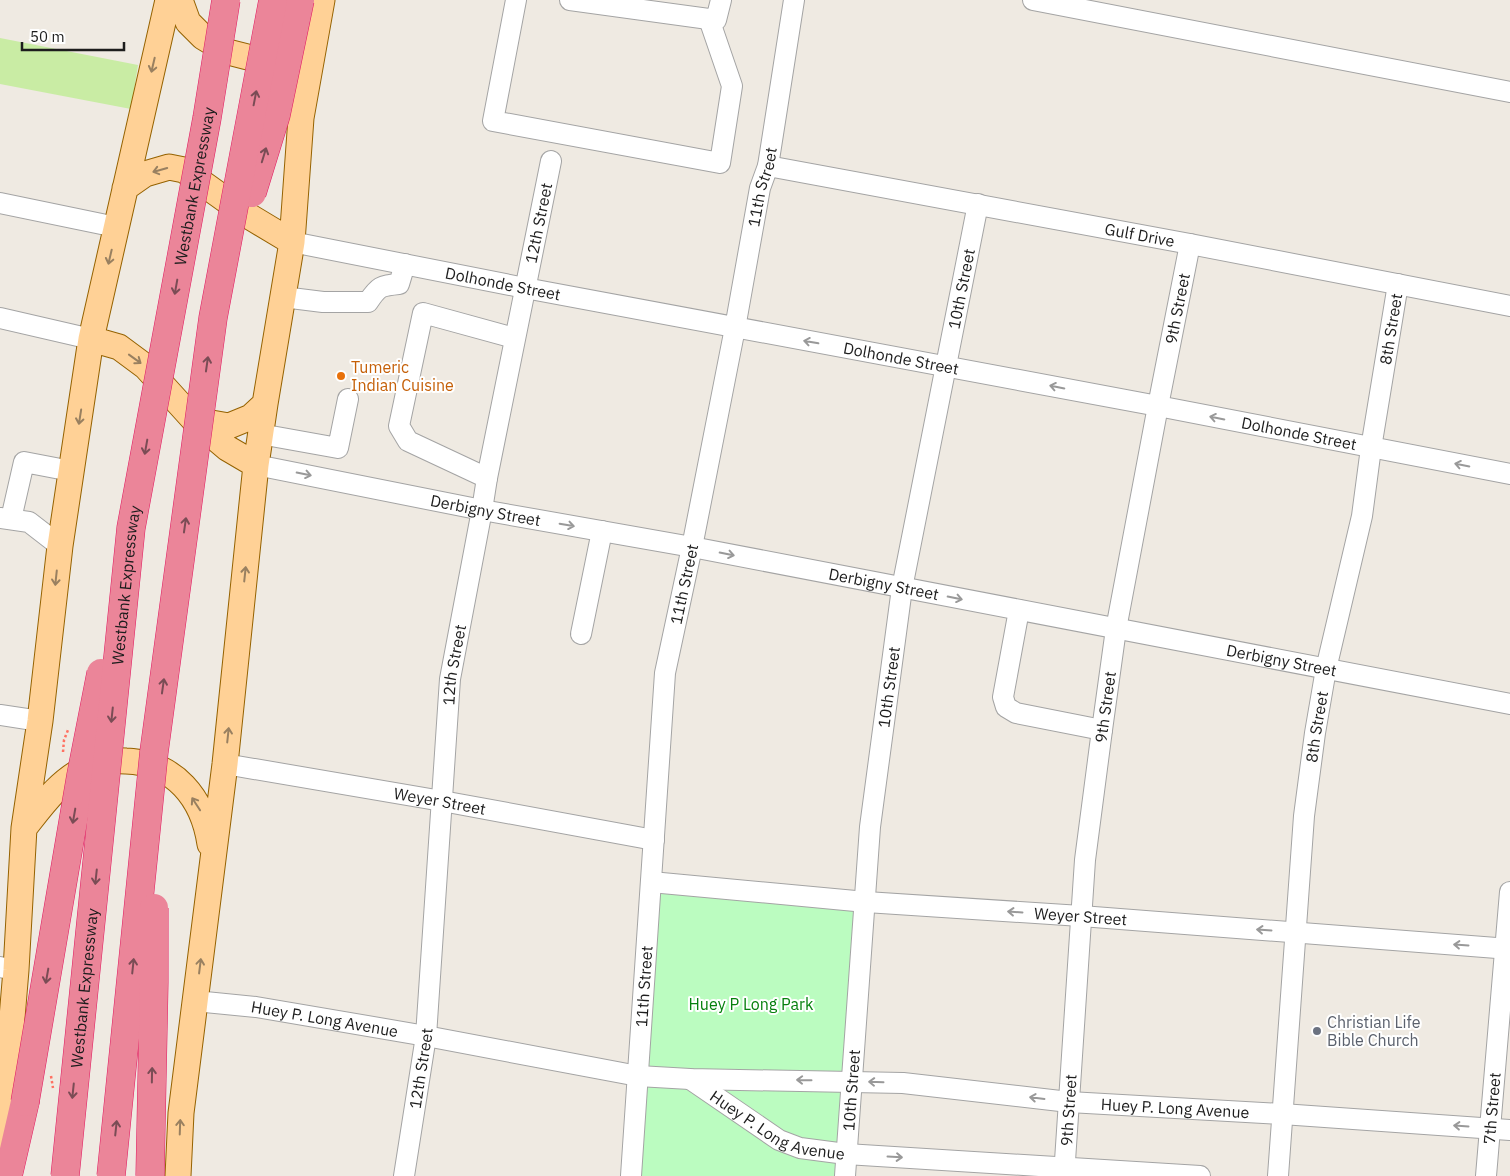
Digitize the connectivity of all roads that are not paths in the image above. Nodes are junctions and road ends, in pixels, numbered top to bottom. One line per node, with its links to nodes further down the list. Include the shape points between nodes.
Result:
1 (168, 0): 17 (main road, one-way to 17)
2 (180, 0): 11 (main road, via 188,22 203,37 228,52 259,60 272,58 295,42)
3 (209, 0): 14 (highway, via 200,82)
4 (226, 0): 14 (highway, Westbank Expressway, bridge)
5 (273, 0): 29 (highway, one-way to 5, bridge)
6 (516, 0): 12 (street, via 493,121 720,163 732,86)
7 (570, 0): 12 (street)
8 (720, 0): 12 (street, via 716,20)
9 (794, 0): 16 (street, 11th Street)
10 (1033, 0): 13 (street)
11 (314, 4): 21 (main road); 29 (highway, one-way to 11, bridge)
12 (709, 19)
13 (1510, 92)
14 (207, 118): 46 (highway, Westbank Expressway, one-way to 46, bridge)
15 (551, 161): 25 (street, 12th Street)
16 (768, 166): 19 (street, Gulf Drive); 30 (street, 11th Street, via 760,188)
17 (125, 188): 20 (main road); 21 (main road, one-way to 17, via 184,170 169,167 145,174)
18 (0, 203): 20 (street)
19 (978, 204): 22 (street, Gulf Drive); 33 (street, 10th Street)
20 (116, 228): 32 (main road, one-way to 32)
21 (292, 242): 23 (street, Dolhonde Street); 26 (main road)
22 (1190, 244): 24 (street, Gulf Drive); 36 (street, 9th Street)
23 (405, 264): 25 (street, Dolhonde Street); 26 (street, via 399,284 382,286 368,302 323,302)
24 (1398, 284): 27 (street, Gulf Drive); 39 (street, 8th Street)
25 (525, 288): 30 (street, Dolhonde Street); 31 (street, 12th Street)
26 (283, 297): 35 (main road)
27 (1510, 306)
28 (0, 318): 32 (street)
29 (213, 318): 59 (highway, one-way to 29, bridge)
30 (735, 328): 33 (street, Dolhonde Street, one-way to 30); 49 (street, 11th Street)
31 (514, 338): 43 (street, 12th Street); 43 (street, via 423,313 399,426 408,441)
32 (91, 339): 37 (main road, one-way to 37, via 119,347 146,367); 41 (main road, one-way to 41)
33 (945, 366): 36 (street, Dolhonde Street, one-way to 33); 50 (street, 10th Street)
34 (348, 399): 38 (street, via 338,448)
35 (265, 404): 37 (main road, via 251,417 229,426); 38 (main road)
36 (1158, 406): 39 (street, Dolhonde Street, one-way to 36); 52 (street, 9th Street)
37 (194, 420): 40 (main road, via 227,448)
38 (260, 434): 40 (main road)
39 (1371, 448): 42 (street, Dolhonde Street, one-way to 39); 54 (street, 8th Street, via 1362,516)
40 (256, 465): 44 (street, Derbigny Street, one-way to 44); 60 (main road, one-way to 40)
41 (71, 471): 45 (street, via 24,462); 48 (main road)
42 (1510, 474)
43 (487, 478): 44 (street, 12th Street)
44 (482, 510): 47 (street, Derbigny Street, one-way to 47); 61 (street, 12th Street, via 450,679)
45 (5, 518): 48 (street, via 29,522)
46 (131, 528): 84 (highway, one-way to 84, bridge, via 82,767 25,1102); 85 (highway, Westbank Expressway, one-way to 85, bridge)
47 (602, 531): 49 (street, Derbigny Street); 53 (street)
48 (60, 546): 57 (main road, one-way to 57)
49 (692, 547): 50 (street, Derbigny Street, one-way to 50); 63 (street, 11th Street, via 665,673)
50 (902, 588): 51 (street, Derbigny Street, one-way to 51); 67 (street, 10th Street, via 870,827)
51 (1019, 610): 52 (street, Derbigny Street); 58 (street, via 1003,697 1006,707 1022,715)
52 (1116, 629): 54 (street, Derbigny Street); 58 (street, 9th Street)
53 (581, 634)
54 (1326, 669): 55 (street, Derbigny Street); 69 (street, 8th Street, via 1304,816)
55 (1510, 704)
56 (0, 715): 57 (street)
57 (40, 721): 62 (main road)
58 (1102, 730): 68 (street, 9th Street)
59 (154, 752): 86 (highway, one-way to 59, bridge); 87 (highway, one-way to 59, bridge)
60 (226, 764): 61 (street, Weyer Street); 64 (main road)
61 (442, 801): 63 (street, Weyer Street); 73 (street, 12th Street)
62 (24, 828): 64 (main road, one-way to 62, via 207,828 196,804 171,774 148,764 110,761 88,767 55,790); 71 (main road)
63 (654, 840): 65 (street, 11th Street)
64 (212, 867): 72 (main road, one-way to 64)
65 (651, 882): 67 (street, Weyer Street); 74 (street, 11th Street)
66 (1510, 892): 70 (street, 7th Street)
67 (866, 902): 68 (street, Weyer Street, one-way to 67); 76 (street, 10th Street)
68 (1081, 916): 69 (street, Weyer Street, one-way to 68); 77 (street, 9th Street)
69 (1295, 933): 70 (street, Weyer Street, one-way to 69); 78 (street, 8th Street)
70 (1508, 949): 79 (street, 7th Street)
71 (8, 968): 82 (main road)
72 (195, 1001): 73 (street, Huey P. Long Avenue, via 256,1007); 88 (main road, one-way to 72, via 181,1113)
73 (426, 1036): 74 (street, Huey P. Long Avenue); 89 (street, 12th Street)
74 (638, 1076): 75 (street, Huey P. Long Avenue); 90 (street, 11th Street)
75 (690, 1079): 76 (street, Huey P. Long Avenue, one-way to 75); 81 (street, Huey P. Long Avenue, via 779,1140 800,1148)
76 (852, 1081): 77 (street, Huey P. Long Avenue, one-way to 76, via 903,1083); 81 (street, 10th Street)
77 (1069, 1102): 78 (street, Huey P. Long Avenue); 83 (street, 9th Street)
78 (1282, 1114): 79 (street, Huey P. Long Avenue, one-way to 78); 93 (street, 8th Street)
79 (1490, 1128): 80 (street, Huey P. Long Avenue); 94 (street, 7th Street)
80 (1510, 1130)
81 (846, 1154): 83 (street, Huey P. Long Avenue, one-way to 83); 91 (street, 10th Street)
82 (0, 1161)
83 (1065, 1172): 92 (street, Huey P. Long Avenue)
84 (8, 1176)
85 (64, 1176)
86 (111, 1176)
87 (150, 1176)
88 (178, 1176)
89 (404, 1176)
90 (631, 1176)
91 (845, 1176)
92 (1200, 1176)
93 (1278, 1176)
94 (1486, 1176)

